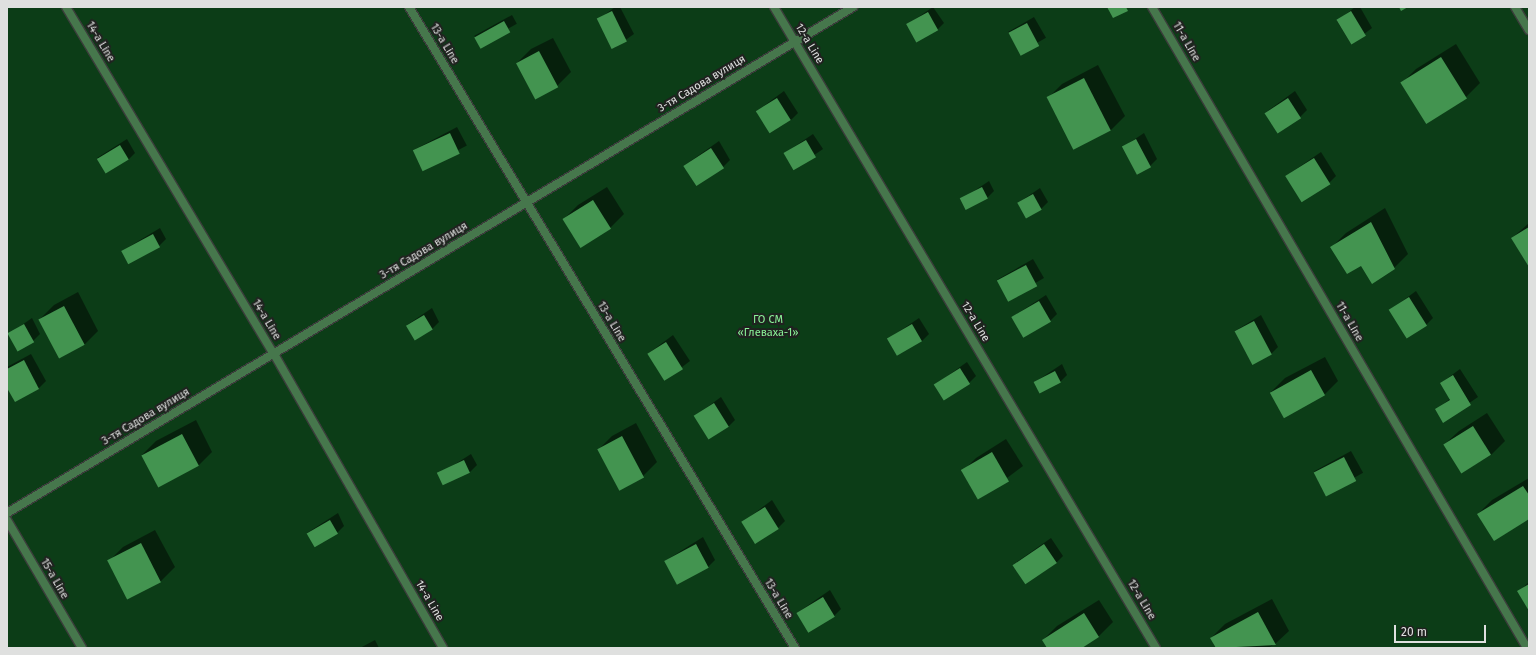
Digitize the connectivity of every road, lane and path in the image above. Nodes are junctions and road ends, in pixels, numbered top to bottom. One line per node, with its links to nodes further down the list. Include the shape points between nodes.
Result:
1 (66, 7): 10 (street, 14-a Line)
2 (409, 7): 9 (street, 13-a Line)
3 (774, 7): 8 (street, 12-a Line)
4 (853, 7): 8 (street, 3-тя Садова вулиця)
5 (1152, 7): 17 (street, 11-a Line)
6 (1515, 7): 7 (street)
7 (1529, 30)
8 (795, 42): 9 (street, 3-тя Садова вулиця); 16 (street, 12-a Line)
9 (526, 202): 10 (street, 3-тя Садова вулиця); 15 (street, 13-a Line)
10 (274, 354): 11 (street, 3-тя Садова вулиця); 14 (street, 14-a Line)
11 (7, 513)
12 (7, 520): 13 (street, 15-a Line)
13 (82, 648)
14 (443, 648)
15 (795, 648)
16 (1156, 648)
17 (1527, 648)

